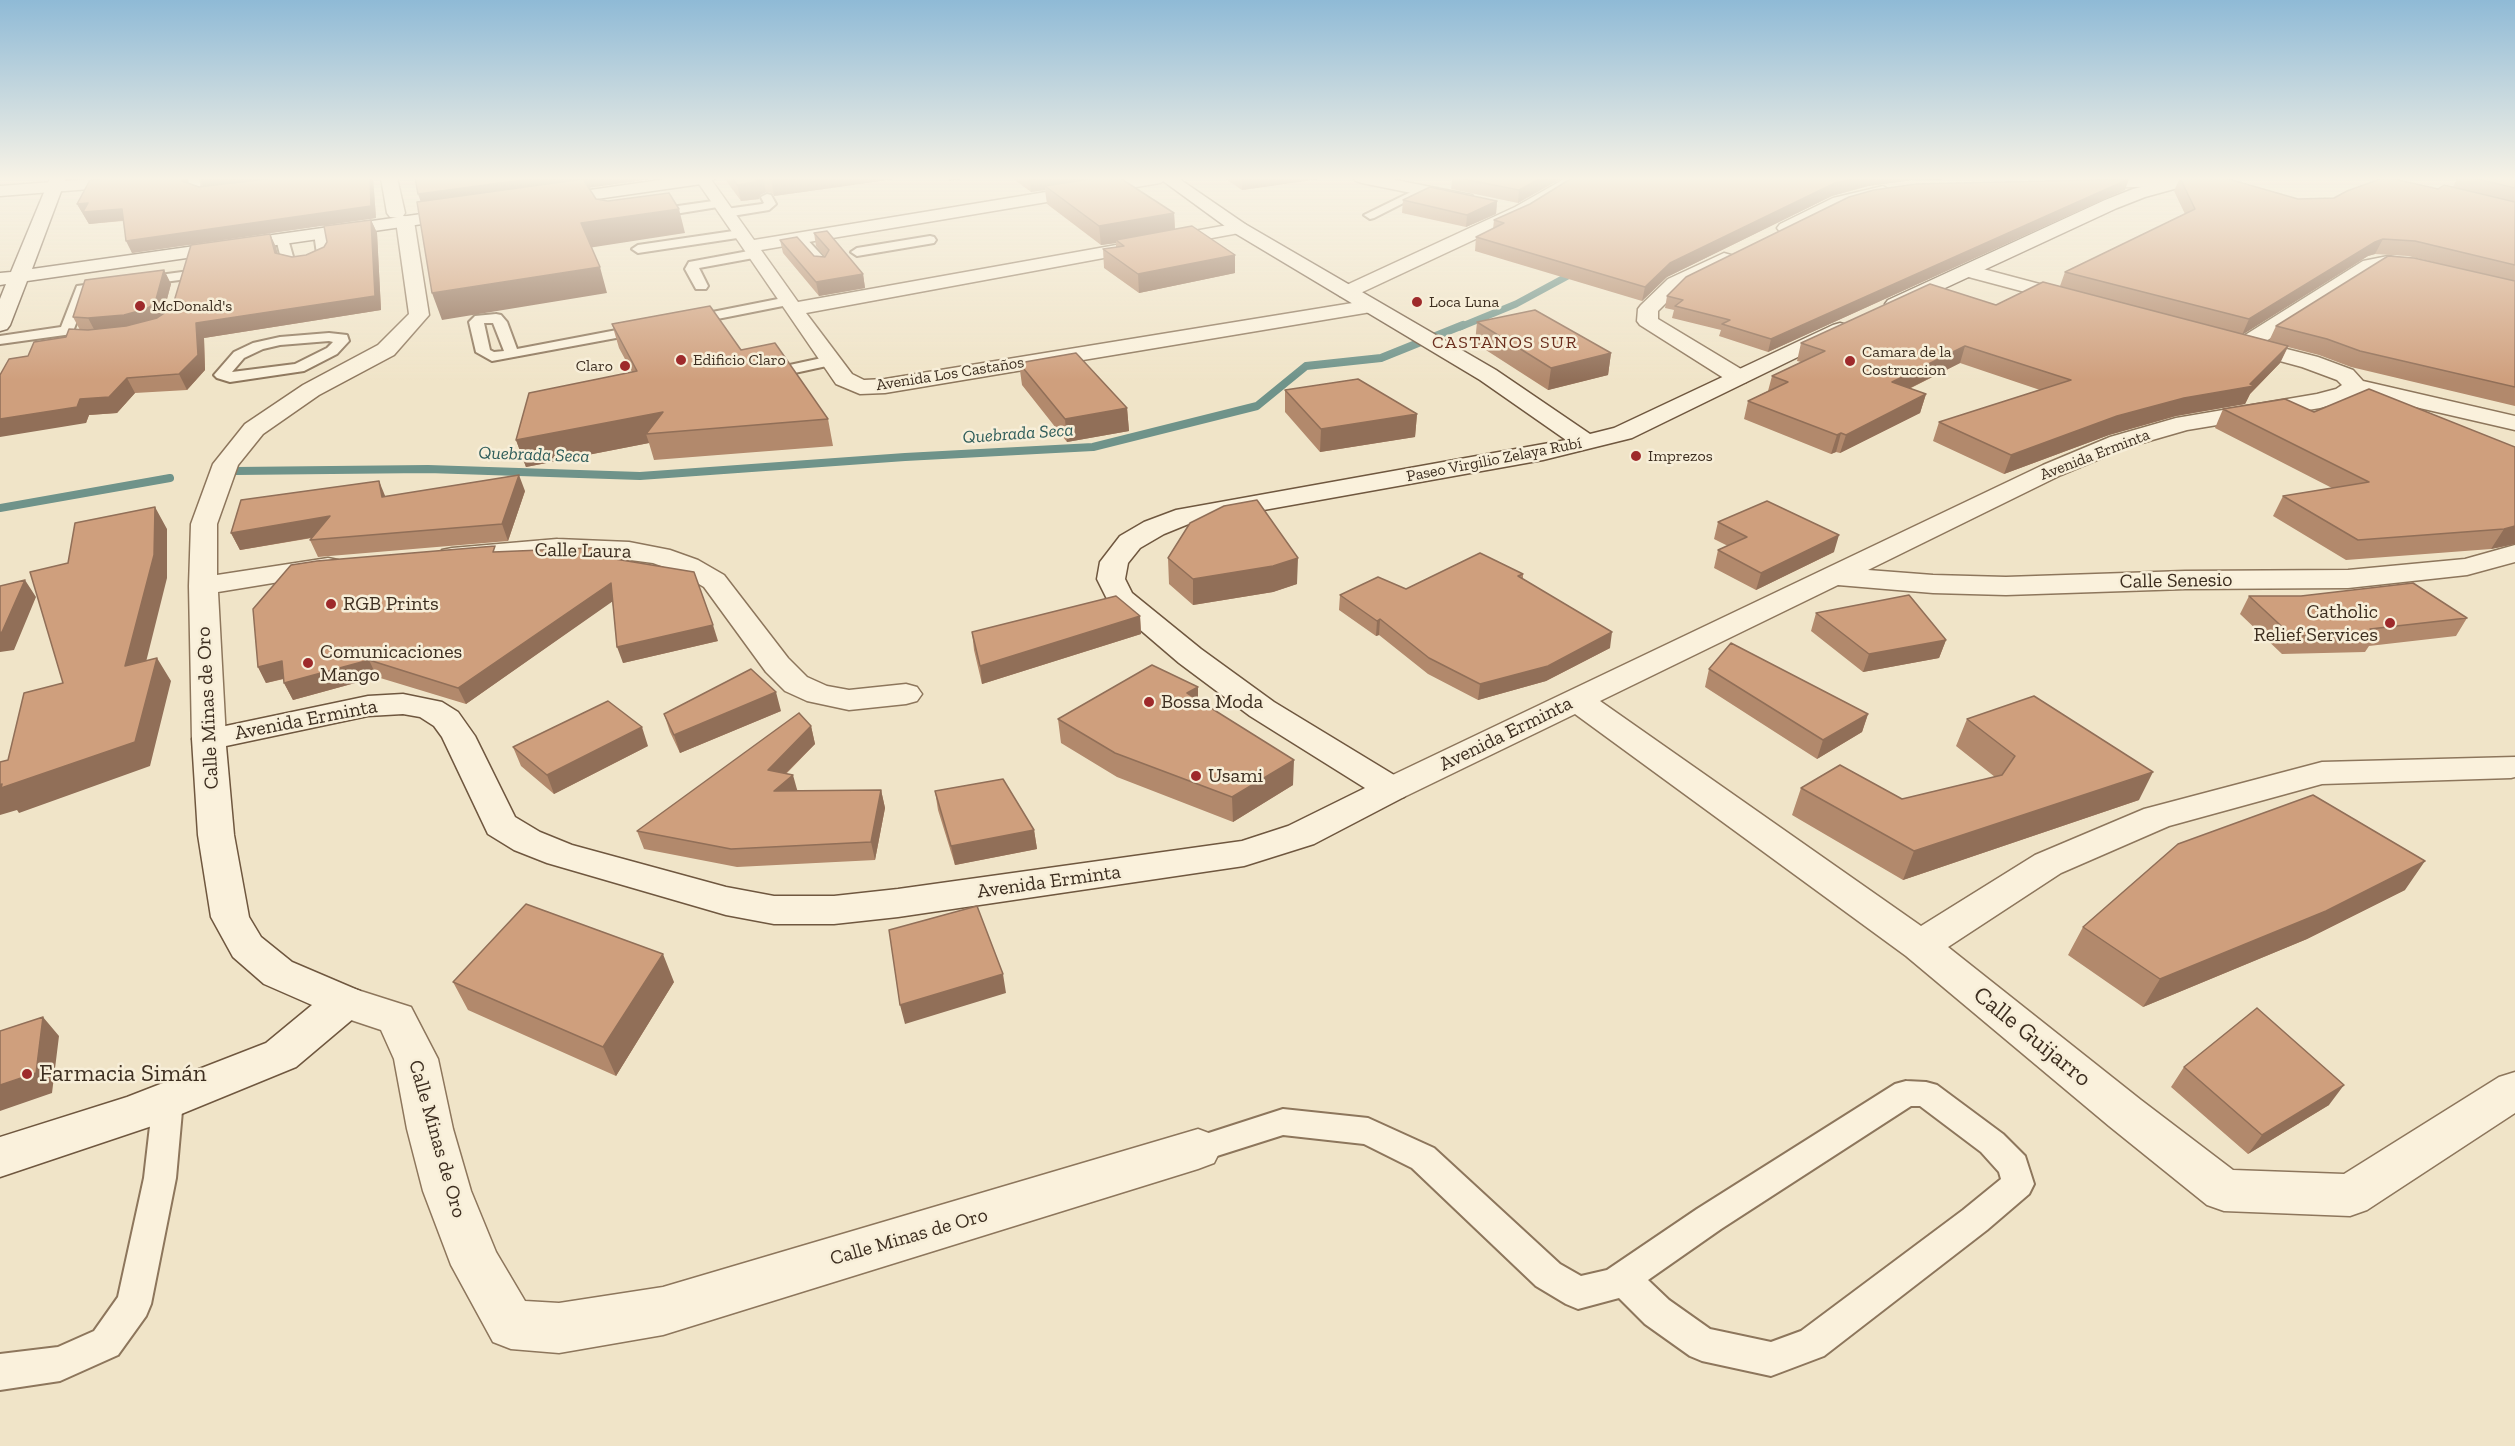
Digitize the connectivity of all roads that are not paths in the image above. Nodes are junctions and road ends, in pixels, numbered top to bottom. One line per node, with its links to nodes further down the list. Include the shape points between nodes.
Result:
1 (28, 245): 25 (street)
2 (195, 245): 20 (street)
3 (237, 245): 17 (street)
4 (284, 245): 5 (lane, via 288,263 298,265 324,256)
5 (322, 245)
6 (406, 245): 37 (street, Calle Minas de Oro, via 419,315 386,350)
7 (735, 245): 16 (lane)
8 (747, 245): 26 (lane, via 694,265)
9 (748, 245): 28 (street, Avenida Los Castaños)
10 (806, 245): 21 (lane)
11 (901, 245): 18 (lane)
12 (1137, 245): 28 (street)
13 (1268, 245): 27 (street)
14 (1447, 245): 27 (street)
15 (2021, 245): 23 (street, Paseo Virgilio Zelaya Rubí)
16 (638, 249)
17 (192, 252): 20 (street); 32 (lane, via 181,282 82,290)
18 (857, 252)
19 (1736, 253): 40 (street, via 1675,283 1648,309 1647,321)
20 (76, 262): 25 (street, via 32,281); 25 (street, via 36,255)
21 (823, 265)
22 (0, 267): 25 (street)
23 (1968, 271): 29 (street); 40 (street, Paseo Virgilio Zelaya Rubí)
24 (2441, 272): 41 (street, via 2376,262 2234,341 2336,371)
25 (15, 275): 31 (street)
26 (701, 286)
27 (1347, 292): 30 (street)
28 (790, 305): 35 (lane); 38 (street, Avenida Los Castaños)
29 (2095, 305)
30 (1371, 306): 38 (street, Avenida Los Castaños, via 885,386 860,387 844,379); 43 (street, via 1488,375)
31 (0, 325)
32 (67, 331): 33 (lane, via 72,337); 34 (lane)
33 (84, 338)
34 (0, 340)
35 (513, 354)
36 (325, 355): 36 (lane, via 342,338 258,346 239,355 222,375 299,368); 37 (lane)
37 (373, 357): 50 (street, Calle Minas de Oro, via 311,390 254,429 226,464 204,524)
38 (831, 361): 39 (lane)
39 (790, 369)
40 (1738, 377): 43 (street, Paseo Virgilio Zelaya Rubí, via 1623,433)
41 (2355, 386): 42 (street); 44 (street, Avenida Erminta, via 2344,394 2320,401 2184,423 2119,442)
42 (2515, 423)
43 (1587, 443): 55 (street, Paseo Virgilio Zelaya Rubí, via 1185,516 1130,542 1114,562 1111,579 1119,597 1164,634 1262,710)
44 (1904, 542): 48 (street, Avenida Erminta); 49 (street, via 1907,552 1922,566)
45 (2515, 552): 49 (street, Calle Senesio, via 2467,567 2348,579)
46 (429, 557): 51 (street, Calle Laura, via 557,547 628,550 660,556 714,581 777,665 796,684 818,694 849,699)
47 (359, 563): 50 (street)
48 (1835, 575): 49 (street, Calle Senesio); 52 (street, Avenida Erminta)
49 (1971, 585)
50 (203, 586): 53 (street, Calle Minas de Oro)
51 (906, 694)
52 (1577, 700): 55 (street, Avenida Erminta); 56 (street, Calle Guijarro)
53 (209, 739): 55 (street, Avenida Erminta, via 368,706 403,704 430,709 446,719 458,736 501,825 527,842 726,901 774,910 834,910 898,903 1244,853 1301,835); 57 (street, Calle Minas de Oro, via 216,836 230,917 247,947 278,973)
54 (2511, 767): 56 (street, via 2322,773 2157,817 2048,864)
55 (1392, 789)
56 (1920, 946): 58 (street, Calle Guijarro, via 2224,1190 2350,1195)
57 (345, 1002): 59 (street, via 281,1055); 60 (street, Calle Minas de Oro, via 396,1019 416,1059 447,1191 476,1265 511,1325 559,1328 663,1311)
58 (2515, 1090)
59 (168, 1100): 61 (street); 63 (lane, via 160,1178 134,1304 106,1343 60,1364)
60 (1198, 1149): 62 (lane, via 1283,1122 1368,1131 1423,1158 1548,1275 1578,1293)
61 (0, 1157)
62 (1623, 1279): 62 (lane, via 1906,1093 1926,1094 1992,1143 2014,1166 2018,1184 1975,1220 1812,1344 1771,1359 1702,1344 1658,1312)
63 (0, 1372)

